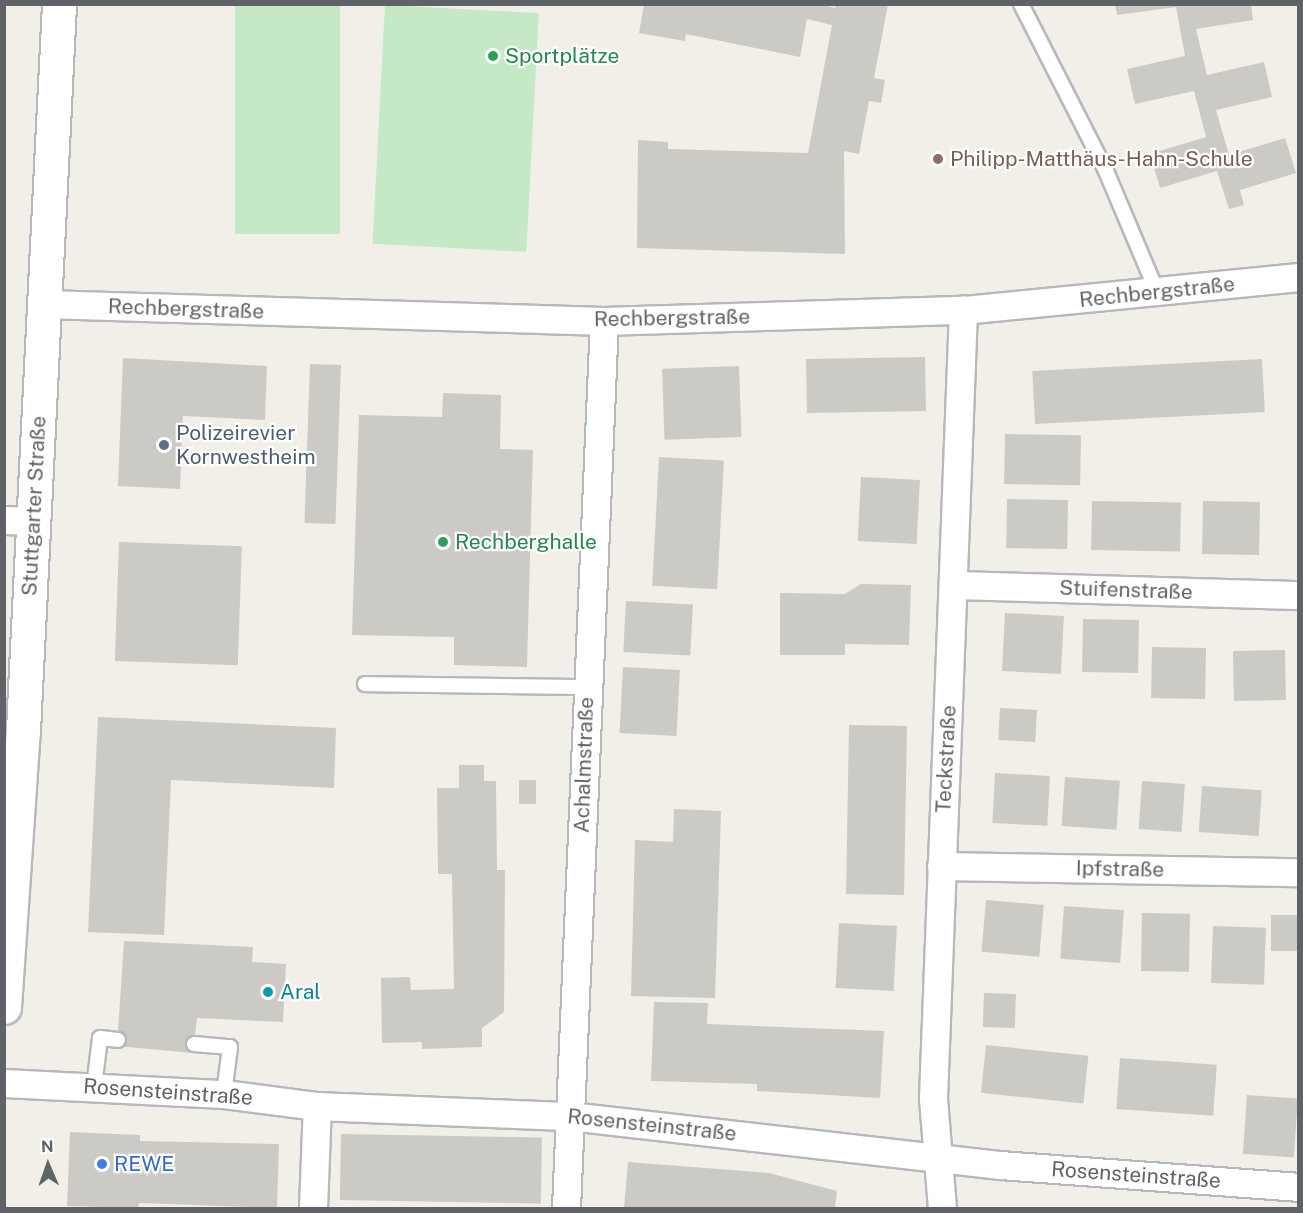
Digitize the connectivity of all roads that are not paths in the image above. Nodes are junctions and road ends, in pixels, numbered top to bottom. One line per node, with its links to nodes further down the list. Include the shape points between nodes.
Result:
1 (59, 4): 5 (main road, Stuttgarter Straße)
2 (1022, 4): 4 (lane, via 1106,171)
3 (1299, 277): 4 (street, Rechbergstraße)
4 (1157, 292): 6 (street, Rechbergstraße)
5 (44, 304): 7 (street, Rechbergstraße); 8 (main road, Stuttgarter Straße)
6 (963, 310): 7 (street, Rechbergstraße); 9 (street, Teckstraße)
7 (604, 321): 12 (street, Achalmstraße)
8 (19, 520): 15 (main road, Stuttgarter Straße)
9 (954, 585): 10 (street, Stuifenstraße); 13 (street, Teckstraße)
10 (1299, 595)
11 (365, 684): 12 (lane)
12 (587, 687): 22 (street, Achalmstraße)
13 (941, 866): 14 (street, Ipfstraße); 23 (street, Teckstraße, via 933,1098)
14 (1299, 872)
15 (4, 1007)
16 (118, 1040): 19 (lane, via 100,1038)
17 (194, 1044): 20 (lane, via 230,1047)
18 (4, 1083): 19 (street, Rosensteinstraße)
19 (94, 1087): 20 (street, Rosensteinstraße)
20 (224, 1094): 21 (street, Rosensteinstraße)
21 (317, 1106): 22 (street, Rosensteinstraße); 25 (street)
22 (570, 1116): 23 (street, Rosensteinstraße); 26 (street, Achalmstraße)
23 (939, 1156): 24 (street, Rosensteinstraße, via 1000,1165); 27 (street, Teckstraße)
24 (1299, 1187)
25 (313, 1209)
26 (566, 1209)
27 (942, 1209)

